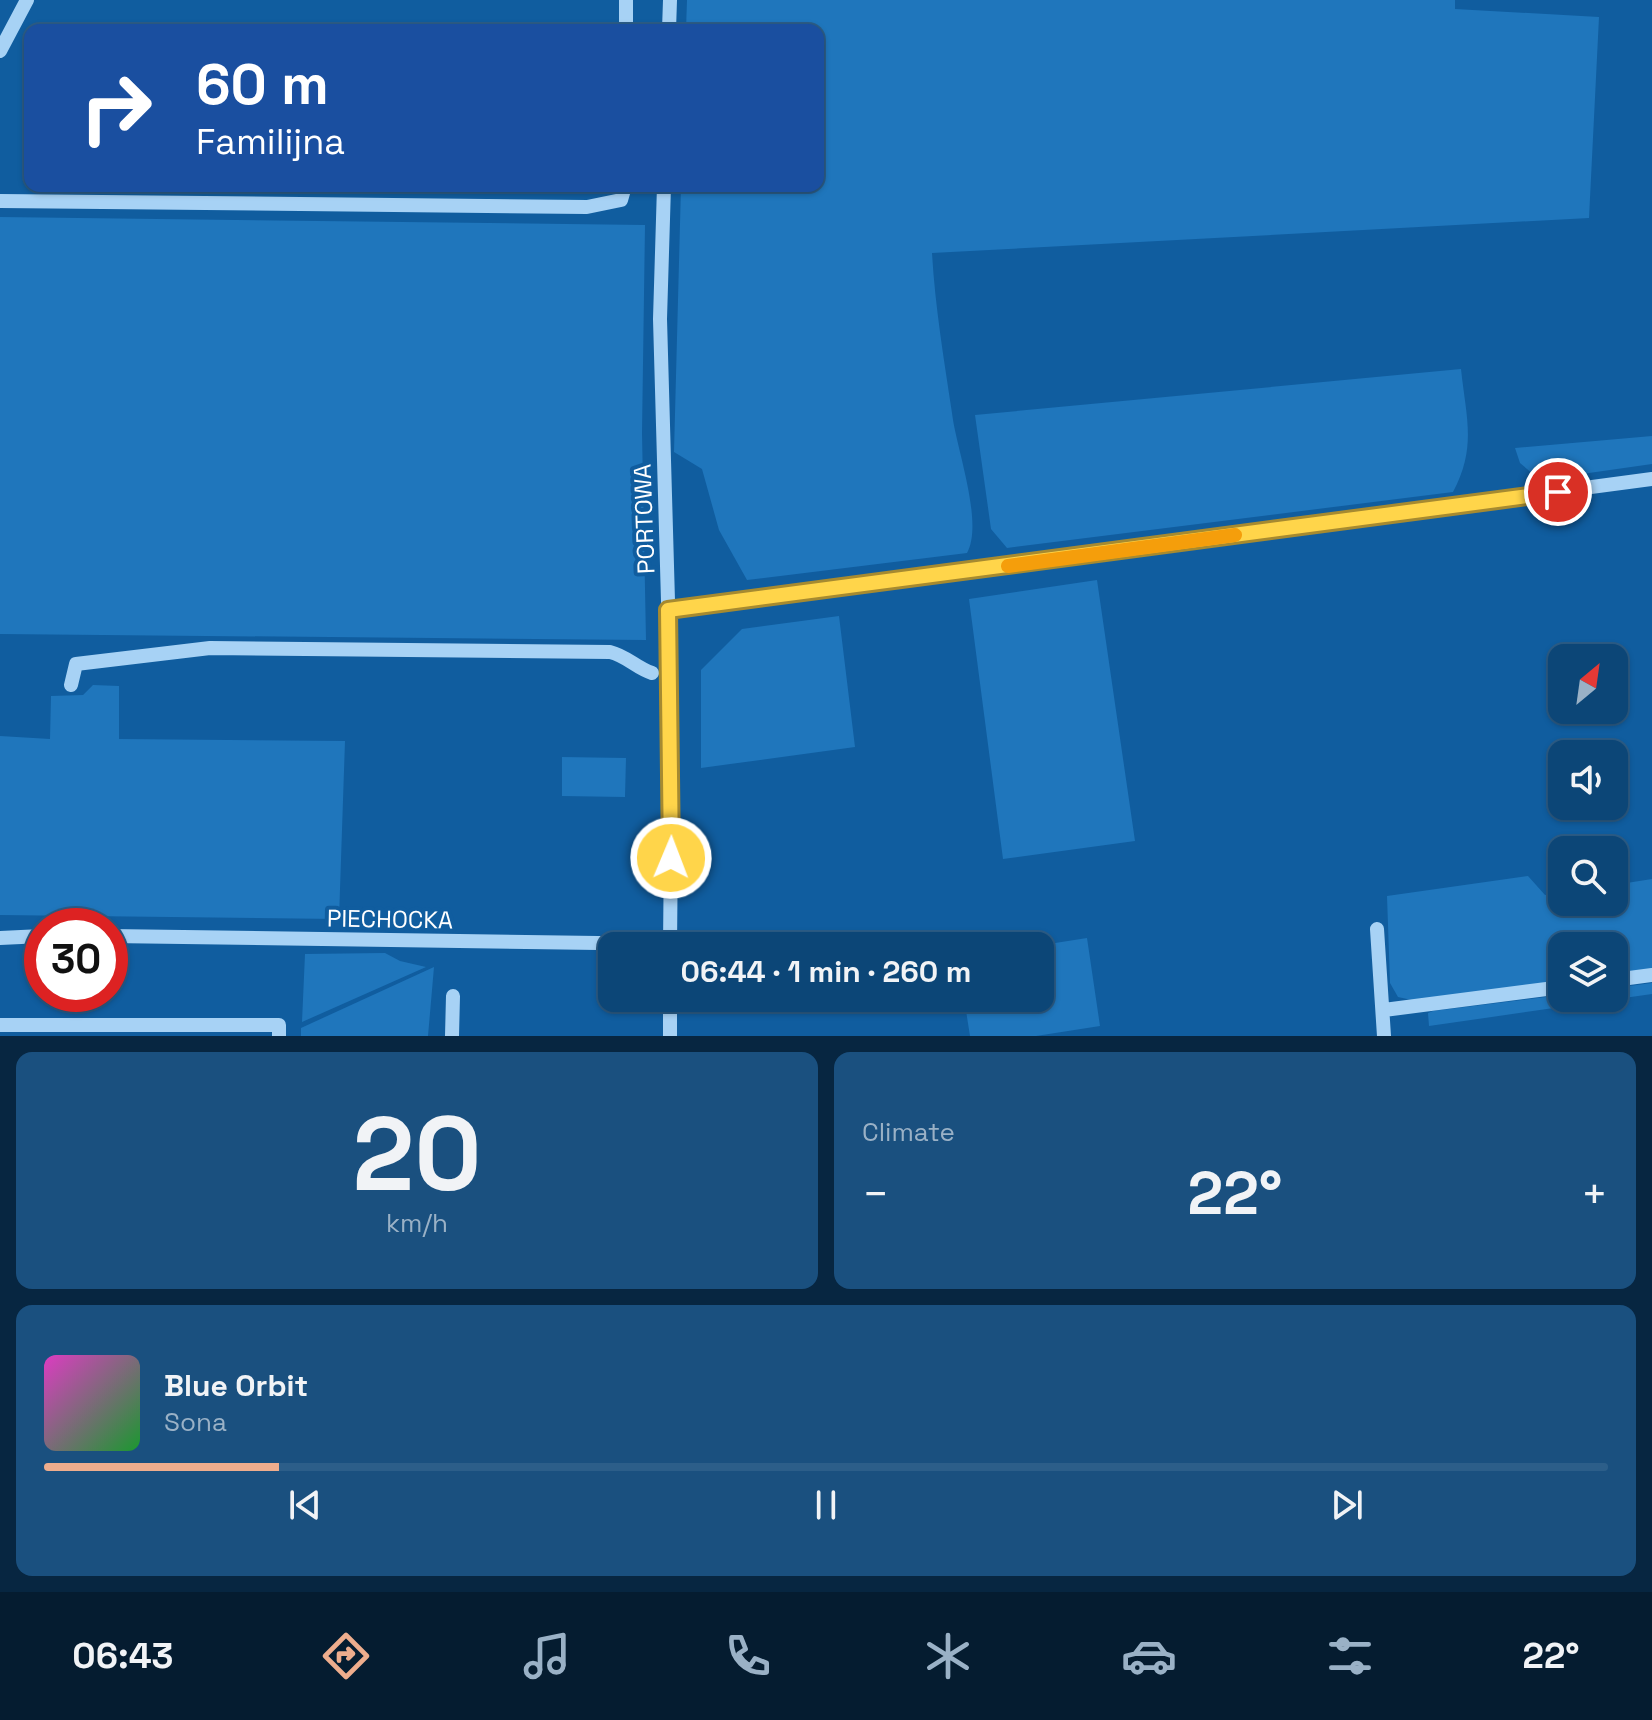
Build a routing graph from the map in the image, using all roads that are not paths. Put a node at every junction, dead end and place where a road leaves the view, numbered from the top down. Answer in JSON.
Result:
{"nodes":[{"id":1,"x":27,"y":0,"type":"edge"},
{"id":2,"x":626,"y":0,"type":"edge"},
{"id":3,"x":670,"y":0,"type":"edge"},
{"id":4,"x":626,"y":24,"type":"edge"},
{"id":5,"x":669,"y":24,"type":"edge"},
{"id":6,"x":0,"y":51,"type":"edge"},
{"id":7,"x":623,"y":192,"type":"edge"},
{"id":8,"x":664,"y":192,"type":"edge"},
{"id":9,"x":0,"y":201,"type":"edge"},
{"id":10,"x":1652,"y":479,"type":"edge"},
{"id":11,"x":668,"y":610,"type":"junction"},
{"id":12,"x":652,"y":673,"type":"dead end"},
{"id":13,"x":71,"y":685,"type":"dead end"},
{"id":14,"x":1377,"y":929,"type":"dead end"},
{"id":15,"x":670,"y":932,"type":"edge"},
{"id":16,"x":128,"y":936,"type":"edge"},
{"id":17,"x":24,"y":937,"type":"edge"},
{"id":18,"x":0,"y":938,"type":"edge"},
{"id":19,"x":598,"y":944,"type":"edge"},
{"id":20,"x":1652,"y":975,"type":"edge"},
{"id":21,"x":1628,"y":978,"type":"edge"},
{"id":22,"x":1548,"y":989,"type":"edge"},
{"id":23,"x":453,"y":996,"type":"dead end"},
{"id":24,"x":1384,"y":1010,"type":"junction"},
{"id":25,"x":670,"y":1012,"type":"edge"},
{"id":26,"x":0,"y":1025,"type":"edge"},
{"id":27,"x":279,"y":1036,"type":"edge"},
{"id":28,"x":452,"y":1036,"type":"edge"},
{"id":29,"x":670,"y":1036,"type":"edge"},
{"id":30,"x":1384,"y":1036,"type":"edge"}],
"edges":[{"from":1,"to":6,"type":"street"},
{"from":2,"to":4,"type":"street"},
{"from":3,"to":5,"type":"street"},
{"from":7,"to":9,"type":"street"},
{"from":8,"to":11,"type":"street","name":"PORTOWA"},
{"from":10,"to":11,"type":"street"},
{"from":11,"to":15,"type":"street","name":"PORTOWA"},
{"from":12,"to":13,"type":"street"},
{"from":14,"to":24,"type":"street"},
{"from":16,"to":19,"type":"street","name":"PIECHOCKA"},
{"from":17,"to":18,"type":"street"},
{"from":20,"to":21,"type":"street"},
{"from":22,"to":24,"type":"street"},
{"from":23,"to":28,"type":"street"},
{"from":24,"to":30,"type":"street"},
{"from":25,"to":29,"type":"street"},
{"from":26,"to":27,"type":"street"}]}
